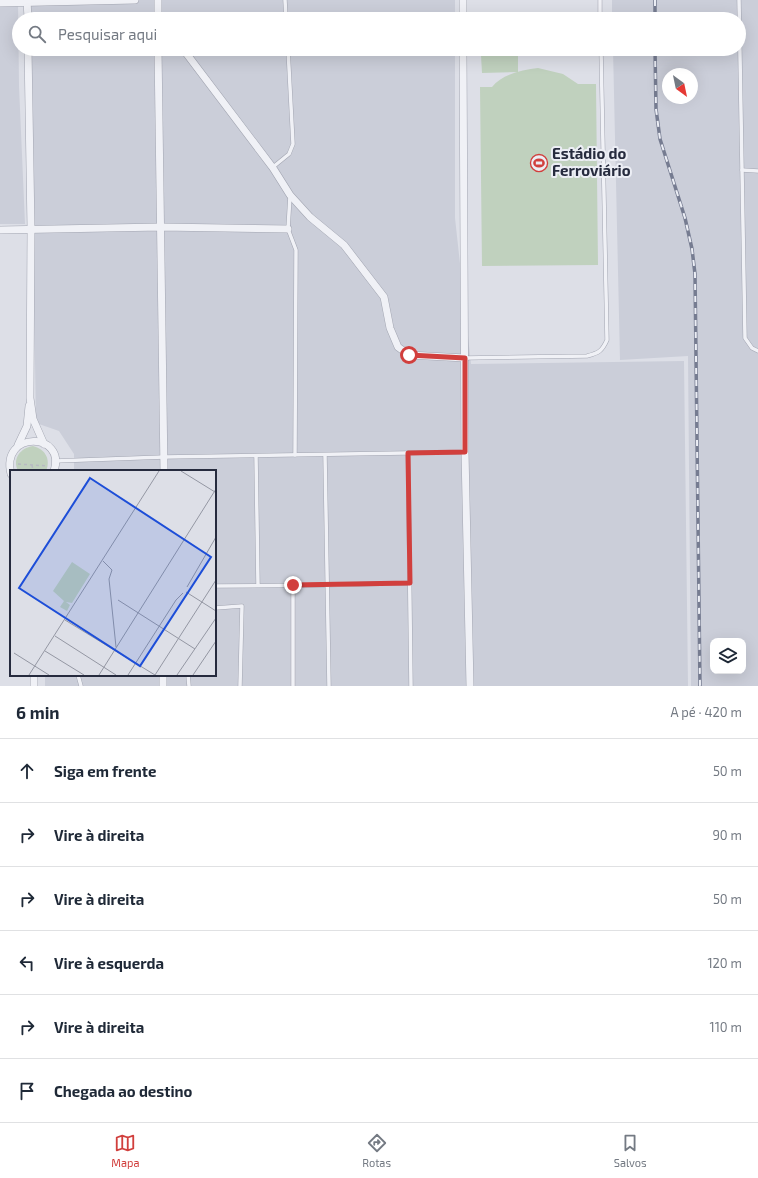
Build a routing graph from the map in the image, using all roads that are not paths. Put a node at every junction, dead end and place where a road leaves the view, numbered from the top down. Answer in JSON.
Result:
{"nodes":[{"id":1,"x":135,"y":0,"type":"edge"},
{"id":2,"x":158,"y":0,"type":"edge"},
{"id":3,"x":285,"y":0,"type":"edge"},
{"id":4,"x":463,"y":0,"type":"edge"},
{"id":5,"x":600,"y":0,"type":"edge"},
{"id":6,"x":739,"y":0,"type":"edge"},
{"id":7,"x":27,"y":1,"type":"edge"},
{"id":8,"x":74,"y":1,"type":"edge"},
{"id":9,"x":0,"y":3,"type":"edge"},
{"id":10,"x":28,"y":12,"type":"edge"},
{"id":11,"x":159,"y":12,"type":"edge"},
{"id":12,"x":286,"y":12,"type":"edge"},
{"id":13,"x":463,"y":12,"type":"edge"},
{"id":14,"x":600,"y":12,"type":"edge"},
{"id":15,"x":739,"y":12,"type":"edge"},
{"id":16,"x":28,"y":56,"type":"edge"},
{"id":17,"x":158,"y":56,"type":"edge"},
{"id":18,"x":189,"y":56,"type":"edge"},
{"id":19,"x":288,"y":56,"type":"edge"},
{"id":20,"x":463,"y":56,"type":"edge"},
{"id":21,"x":601,"y":56,"type":"edge"},
{"id":22,"x":740,"y":56,"type":"edge"},
{"id":23,"x":273,"y":168,"type":"junction"},
{"id":24,"x":742,"y":170,"type":"junction"},
{"id":25,"x":758,"y":171,"type":"edge"},
{"id":26,"x":290,"y":195,"type":"junction"},
{"id":27,"x":161,"y":227,"type":"junction"},
{"id":28,"x":288,"y":229,"type":"junction"},
{"id":29,"x":0,"y":230,"type":"edge"},
{"id":30,"x":31,"y":230,"type":"junction"},
{"id":31,"x":758,"y":351,"type":"edge"},
{"id":32,"x":465,"y":358,"type":"junction"},
{"id":33,"x":30,"y":398,"type":"junction"},
{"id":34,"x":44,"y":444,"type":"junction"},
{"id":35,"x":18,"y":445,"type":"junction"},
{"id":36,"x":465,"y":452,"type":"junction"},
{"id":37,"x":408,"y":453,"type":"junction"},
{"id":38,"x":295,"y":455,"type":"junction"},
{"id":39,"x":325,"y":455,"type":"junction"},
{"id":40,"x":256,"y":456,"type":"junction"},
{"id":41,"x":164,"y":457,"type":"junction"},
{"id":42,"x":55,"y":461,"type":"junction"},
{"id":43,"x":11,"y":470,"type":"edge"},
{"id":44,"x":54,"y":470,"type":"edge"},
{"id":45,"x":164,"y":470,"type":"edge"},
{"id":46,"x":410,"y":583,"type":"junction"},
{"id":47,"x":293,"y":585,"type":"junction"},
{"id":48,"x":328,"y":585,"type":"junction"},
{"id":49,"x":216,"y":586,"type":"edge"},
{"id":50,"x":258,"y":586,"type":"junction"},
{"id":51,"x":216,"y":608,"type":"edge"},
{"id":52,"x":78,"y":676,"type":"edge"},
{"id":53,"x":80,"y":686,"type":"edge"},
{"id":54,"x":240,"y":686,"type":"edge"},
{"id":55,"x":293,"y":686,"type":"edge"},
{"id":56,"x":328,"y":686,"type":"edge"},
{"id":57,"x":411,"y":686,"type":"edge"},
{"id":58,"x":470,"y":686,"type":"edge"}],
"edges":[{"from":1,"to":8,"type":"street"},
{"from":2,"to":11,"type":"street"},
{"from":3,"to":12,"type":"lane"},
{"from":4,"to":13,"type":"street"},
{"from":5,"to":14,"type":"lane"},
{"from":6,"to":15,"type":"lane"},
{"from":7,"to":8,"type":"street"},
{"from":7,"to":9,"type":"street"},
{"from":7,"to":10,"type":"street"},
{"from":16,"to":30,"type":"street"},
{"from":17,"to":27,"type":"street"},
{"from":18,"to":23,"type":"street"},
{"from":19,"to":23,"type":"lane"},
{"from":20,"to":32,"type":"street"},
{"from":21,"to":32,"type":"lane"},
{"from":22,"to":24,"type":"lane"},
{"from":23,"to":26,"type":"street"},
{"from":24,"to":25,"type":"lane"},
{"from":24,"to":31,"type":"lane"},
{"from":26,"to":28,"type":"lane"},
{"from":26,"to":32,"type":"street"},
{"from":27,"to":28,"type":"street"},
{"from":27,"to":30,"type":"street"},
{"from":27,"to":41,"type":"street"},
{"from":28,"to":38,"type":"lane"},
{"from":29,"to":30,"type":"street"},
{"from":30,"to":33,"type":"street"},
{"from":32,"to":36,"type":"street"},
{"from":33,"to":34,"type":"street"},
{"from":33,"to":35,"type":"street"},
{"from":34,"to":35,"type":"street"},
{"from":34,"to":42,"type":"street"},
{"from":35,"to":43,"type":"street"},
{"from":36,"to":37,"type":"lane"},
{"from":36,"to":58,"type":"street"},
{"from":37,"to":39,"type":"lane"},
{"from":37,"to":46,"type":"lane"},
{"from":38,"to":39,"type":"lane"},
{"from":38,"to":40,"type":"lane"},
{"from":39,"to":48,"type":"lane"},
{"from":40,"to":41,"type":"lane"},
{"from":40,"to":50,"type":"lane"},
{"from":41,"to":42,"type":"lane"},
{"from":41,"to":45,"type":"street"},
{"from":42,"to":44,"type":"street"},
{"from":46,"to":48,"type":"lane"},
{"from":46,"to":57,"type":"lane"},
{"from":47,"to":48,"type":"lane"},
{"from":47,"to":50,"type":"lane"},
{"from":47,"to":55,"type":"lane"},
{"from":48,"to":56,"type":"lane"},
{"from":49,"to":50,"type":"lane"},
{"from":51,"to":54,"type":"lane"},
{"from":52,"to":53,"type":"lane"}]}
